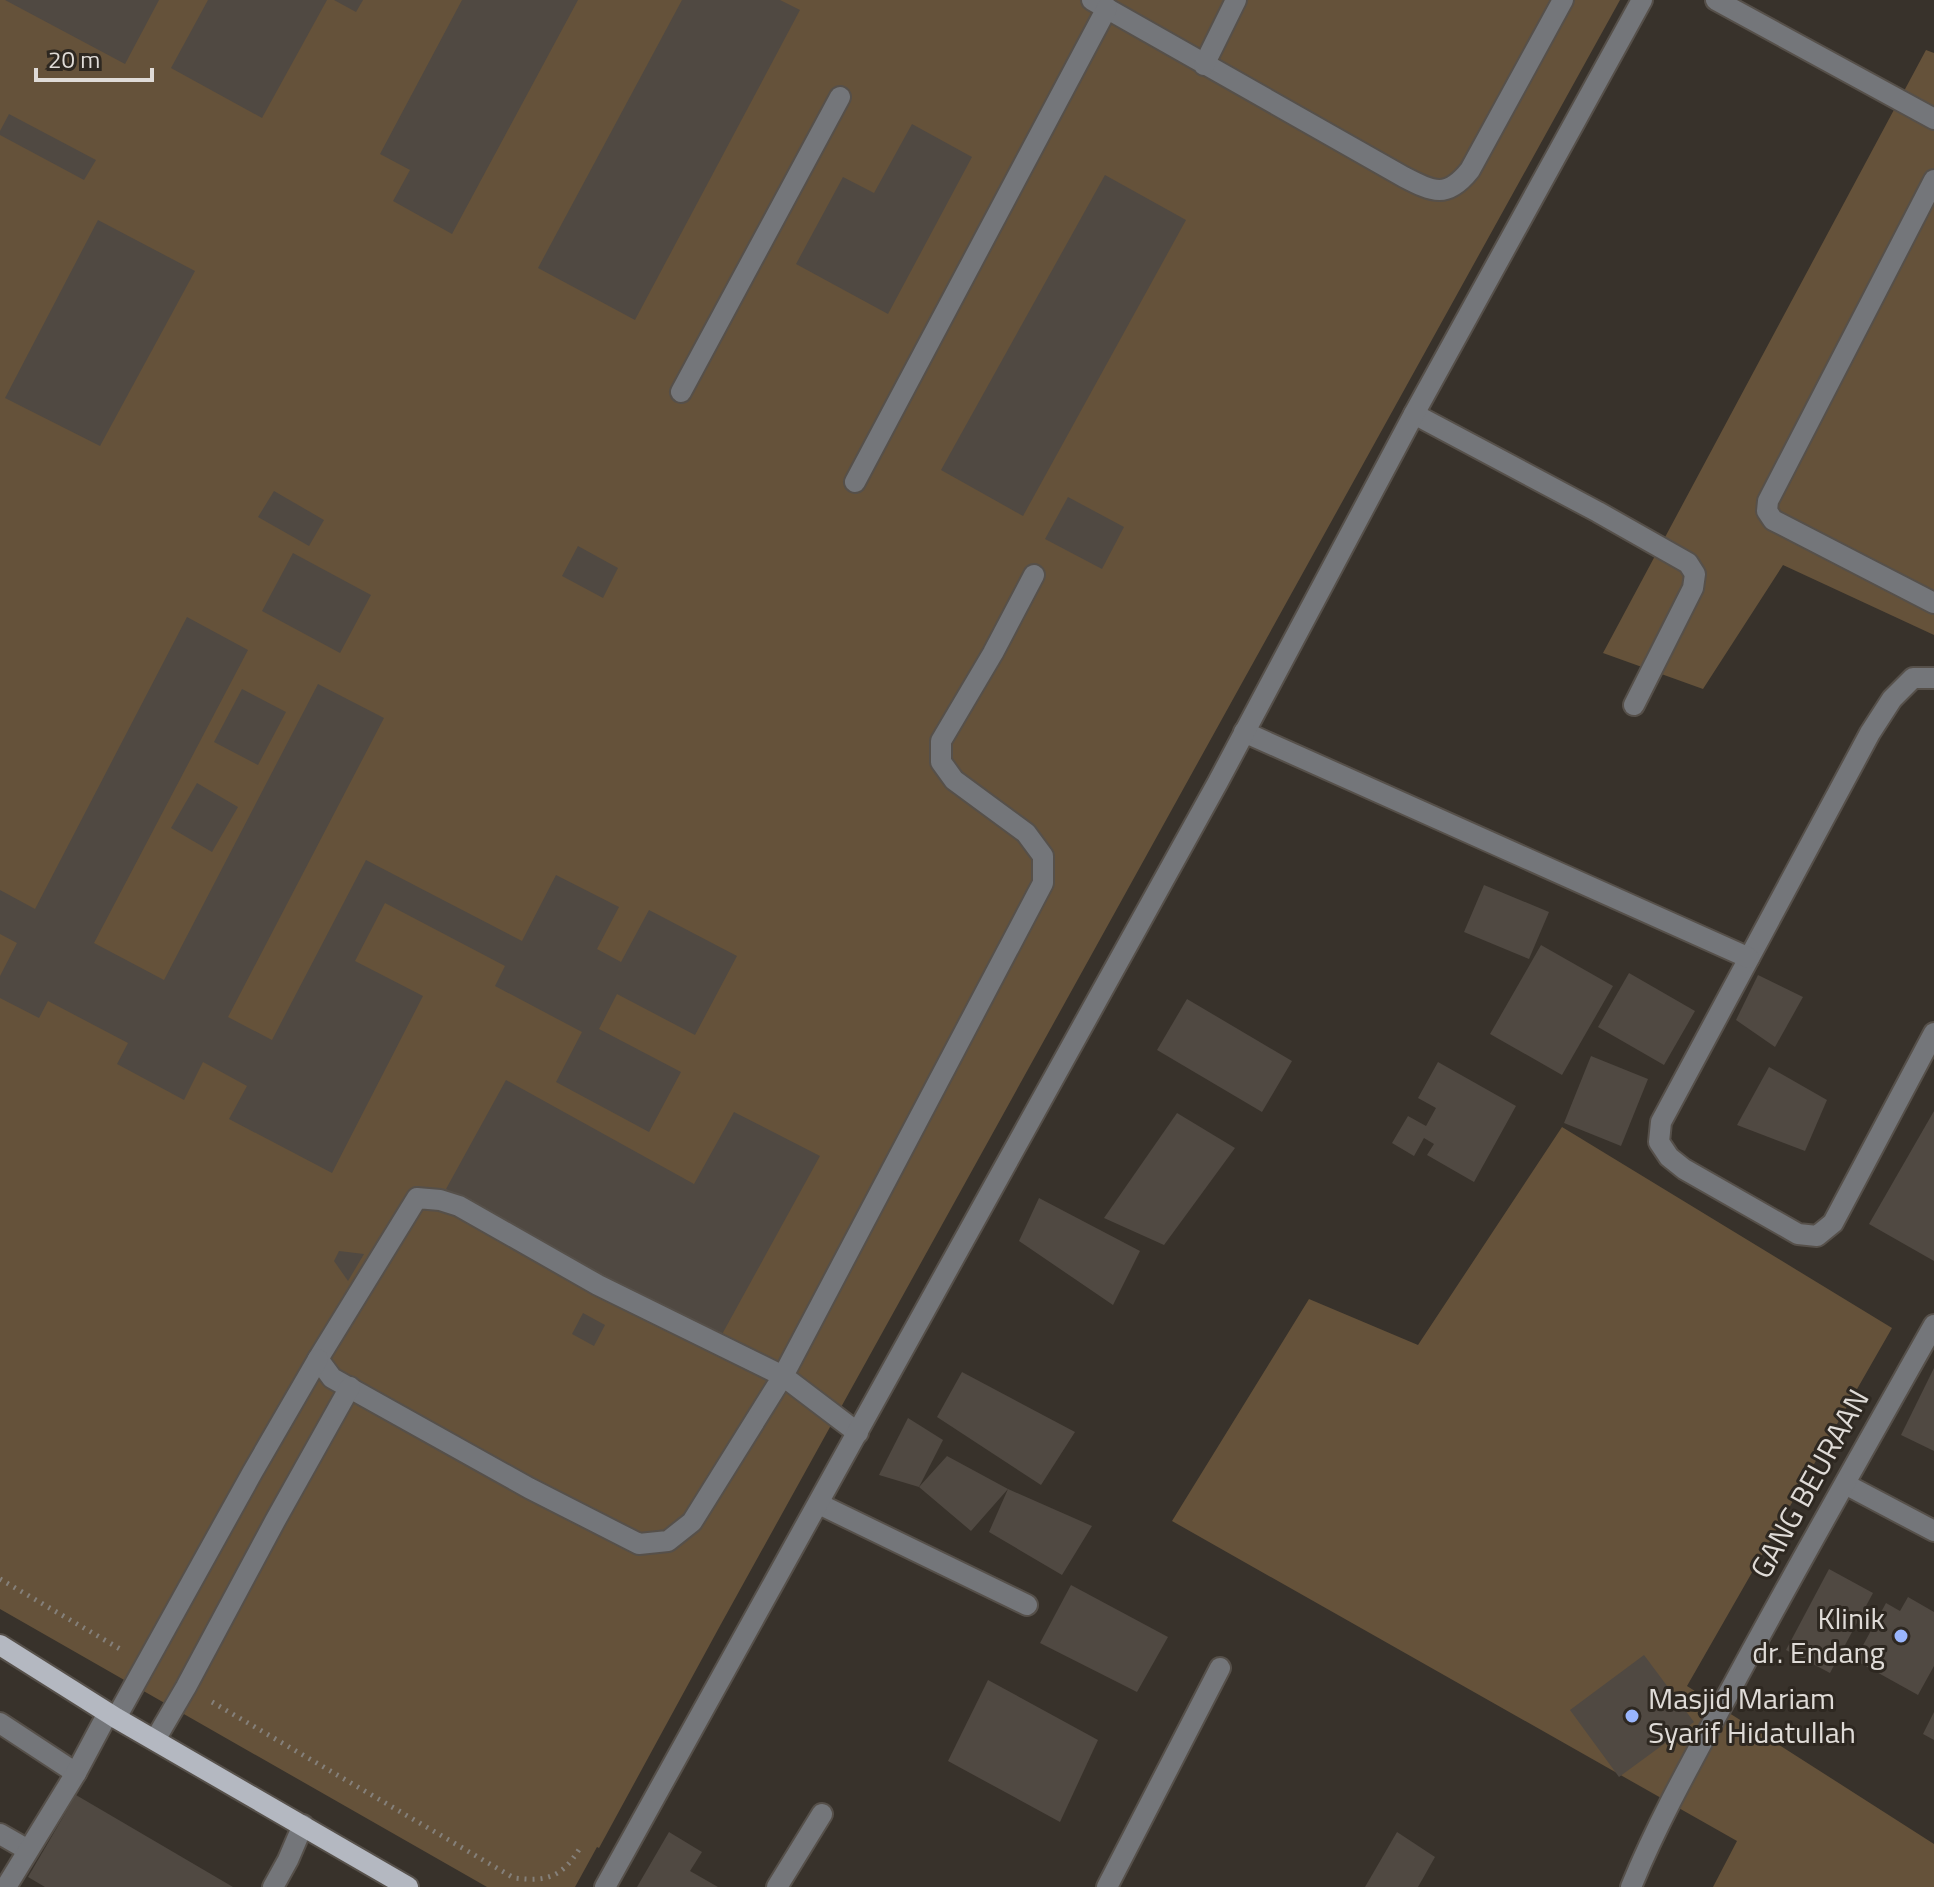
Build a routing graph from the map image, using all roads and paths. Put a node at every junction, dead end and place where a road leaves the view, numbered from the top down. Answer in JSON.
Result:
{"nodes":[{"id":1,"x":1236,"y":0,"type":"edge"},
{"id":2,"x":1563,"y":0,"type":"edge"},
{"id":3,"x":1642,"y":0,"type":"edge"},
{"id":4,"x":1716,"y":0,"type":"edge"},
{"id":5,"x":1099,"y":4,"type":"edge"},
{"id":6,"x":1204,"y":65,"type":"junction"},
{"id":7,"x":840,"y":97,"type":"dead end"},
{"id":8,"x":1934,"y":119,"type":"edge"},
{"id":9,"x":1934,"y":180,"type":"edge"},
{"id":10,"x":681,"y":392,"type":"dead end"},
{"id":11,"x":1414,"y":414,"type":"junction"},
{"id":12,"x":855,"y":482,"type":"dead end"},
{"id":13,"x":1034,"y":575,"type":"dead end"},
{"id":14,"x":1934,"y":603,"type":"edge"},
{"id":15,"x":1934,"y":678,"type":"edge"},
{"id":16,"x":1634,"y":705,"type":"dead end"},
{"id":17,"x":1244,"y":732,"type":"junction"},
{"id":18,"x":1749,"y":958,"type":"junction"},
{"id":19,"x":1934,"y":1033,"type":"edge"},
{"id":20,"x":1934,"y":1325,"type":"edge"},
{"id":21,"x":318,"y":1359,"type":"junction"},
{"id":22,"x":783,"y":1376,"type":"junction"},
{"id":23,"x":350,"y":1387,"type":"junction"},
{"id":24,"x":858,"y":1433,"type":"junction"},
{"id":25,"x":1845,"y":1484,"type":"junction"},
{"id":26,"x":819,"y":1504,"type":"junction"},
{"id":27,"x":1934,"y":1531,"type":"edge"},
{"id":28,"x":0,"y":1579,"type":"edge"},
{"id":29,"x":1027,"y":1605,"type":"dead end"},
{"id":30,"x":0,"y":1645,"type":"edge"},
{"id":31,"x":145,"y":1663,"type":"junction"},
{"id":32,"x":1220,"y":1668,"type":"dead end"},
{"id":33,"x":186,"y":1687,"type":"junction"},
{"id":34,"x":112,"y":1715,"type":"junction"},
{"id":35,"x":0,"y":1723,"type":"edge"},
{"id":36,"x":155,"y":1740,"type":"junction"},
{"id":37,"x":76,"y":1773,"type":"junction"},
{"id":38,"x":822,"y":1814,"type":"dead end"},
{"id":39,"x":303,"y":1825,"type":"junction"},
{"id":40,"x":0,"y":1834,"type":"edge"},
{"id":41,"x":580,"y":1848,"type":"dead end"},
{"id":42,"x":28,"y":1850,"type":"junction"},
{"id":43,"x":6,"y":1887,"type":"edge"},
{"id":44,"x":273,"y":1887,"type":"edge"},
{"id":45,"x":408,"y":1887,"type":"edge"},
{"id":46,"x":605,"y":1887,"type":"edge"},
{"id":47,"x":777,"y":1887,"type":"edge"},
{"id":48,"x":1107,"y":1887,"type":"edge"},
{"id":49,"x":1631,"y":1887,"type":"edge"}],
"edges":[{"from":1,"to":6,"type":"street"},
{"from":2,"to":6,"type":"street"},
{"from":3,"to":11,"type":"street"},
{"from":4,"to":8,"type":"street"},
{"from":5,"to":6,"type":"street"},
{"from":5,"to":12,"type":"street"},
{"from":7,"to":10,"type":"street"},
{"from":9,"to":14,"type":"street"},
{"from":11,"to":16,"type":"street"},
{"from":11,"to":17,"type":"street"},
{"from":13,"to":22,"type":"street"},
{"from":15,"to":18,"type":"street"},
{"from":17,"to":18,"type":"street"},
{"from":17,"to":24,"type":"street"},
{"from":18,"to":19,"type":"street"},
{"from":20,"to":25,"type":"street","name":"GANG BEURAAN"},
{"from":21,"to":22,"type":"street"},
{"from":21,"to":23,"type":"street"},
{"from":21,"to":31,"type":"street"},
{"from":22,"to":23,"type":"street"},
{"from":22,"to":24,"type":"street"},
{"from":23,"to":33,"type":"street"},
{"from":24,"to":26,"type":"street"},
{"from":25,"to":27,"type":"street"},
{"from":25,"to":49,"type":"street","name":"GANG BEURAAN"},
{"from":26,"to":29,"type":"street"},
{"from":26,"to":46,"type":"street"},
{"from":28,"to":31,"type":"path"},
{"from":30,"to":34,"type":"main road"},
{"from":31,"to":34,"type":"street"},
{"from":32,"to":48,"type":"street"},
{"from":33,"to":36,"type":"street"},
{"from":33,"to":41,"type":"path"},
{"from":34,"to":36,"type":"main road"},
{"from":34,"to":37,"type":"street"},
{"from":35,"to":37,"type":"street"},
{"from":36,"to":39,"type":"main road"},
{"from":37,"to":42,"type":"street"},
{"from":38,"to":47,"type":"street"},
{"from":39,"to":44,"type":"street"},
{"from":39,"to":45,"type":"main road"},
{"from":40,"to":42,"type":"street"},
{"from":42,"to":43,"type":"street"}]}
